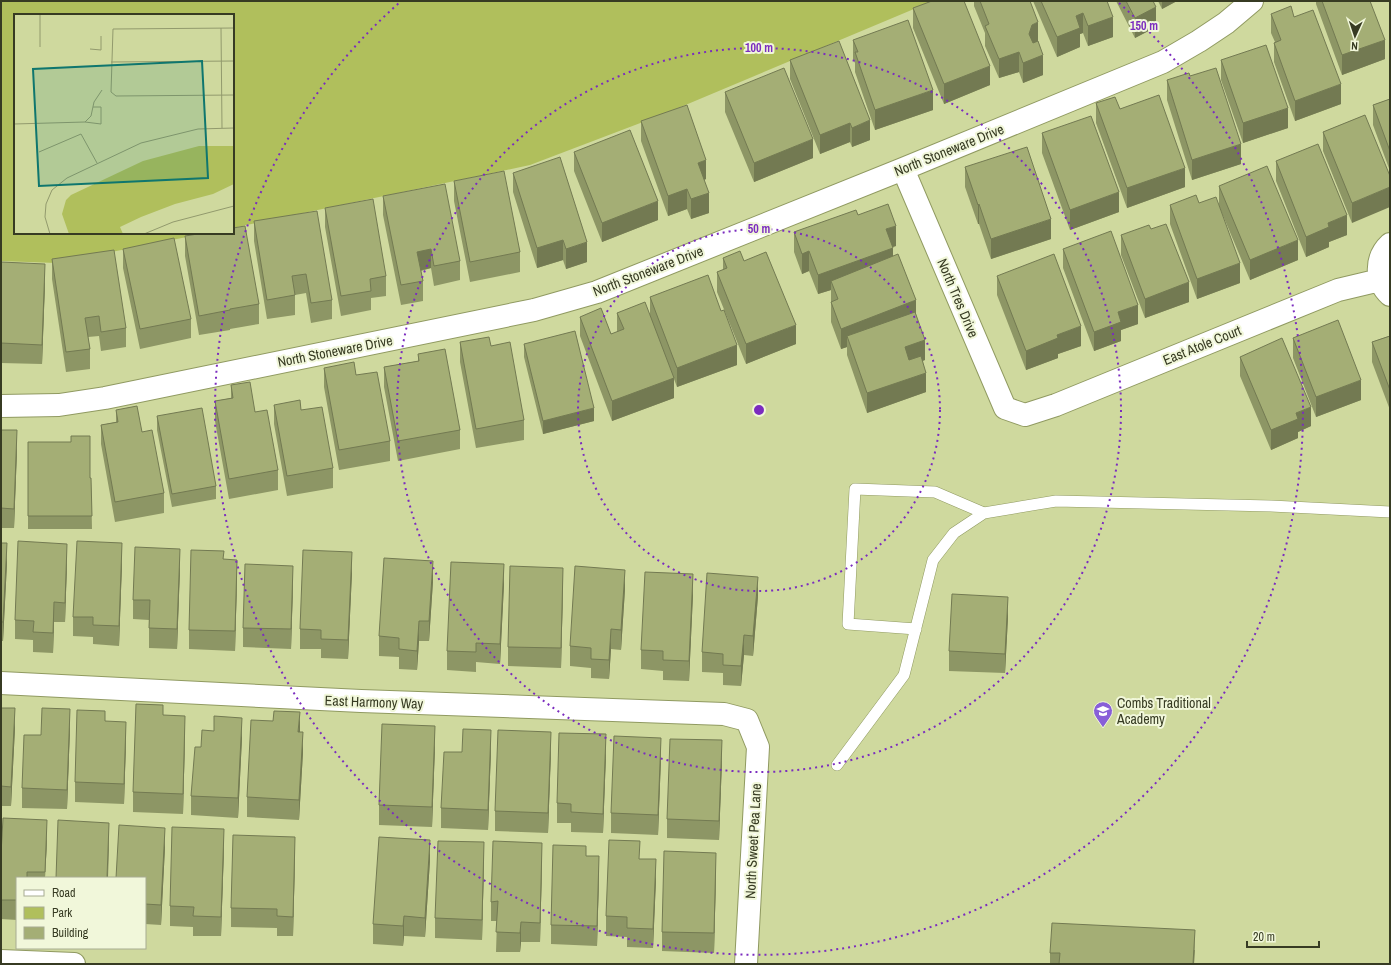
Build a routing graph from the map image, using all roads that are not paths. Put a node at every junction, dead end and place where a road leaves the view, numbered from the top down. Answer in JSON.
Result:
{"nodes":[{"id":1,"x":1252,"y":1,"type":"edge"},
{"id":2,"x":903,"y":169,"type":"junction"},
{"id":3,"x":1390,"y":244,"type":"edge"},
{"id":4,"x":1385,"y":288,"type":"edge"},
{"id":5,"x":1,"y":406,"type":"edge"},
{"id":6,"x":1025,"y":415,"type":"joint"},
{"id":7,"x":1390,"y":512,"type":"edge"},
{"id":8,"x":984,"y":513,"type":"junction"},
{"id":9,"x":916,"y":629,"type":"junction"},
{"id":10,"x":1,"y":683,"type":"edge"},
{"id":11,"x":747,"y":720,"type":"joint"},
{"id":12,"x":837,"y":765,"type":"dead end"},
{"id":13,"x":1,"y":961,"type":"edge"},
{"id":14,"x":74,"y":964,"type":"edge"},
{"id":15,"x":746,"y":964,"type":"edge"}],
"edges":[{"from":1,"to":2,"type":"street","name":"North Stoneware Drive"},
{"from":2,"to":5,"type":"street","name":"North Stoneware Drive"},
{"from":2,"to":6,"type":"street","name":"North Tres Drive"},
{"from":3,"to":4,"type":"street","name":"East Atole Court"},
{"from":4,"to":6,"type":"street","name":"East Atole Court"},
{"from":7,"to":8,"type":"lane"},
{"from":8,"to":9,"type":"lane"},
{"from":8,"to":9,"type":"lane"},
{"from":9,"to":12,"type":"lane"},
{"from":10,"to":11,"type":"street","name":"East Harmony Way"},
{"from":11,"to":15,"type":"street","name":"North Sweet Pea Lane"},
{"from":13,"to":14,"type":"street"}]}
